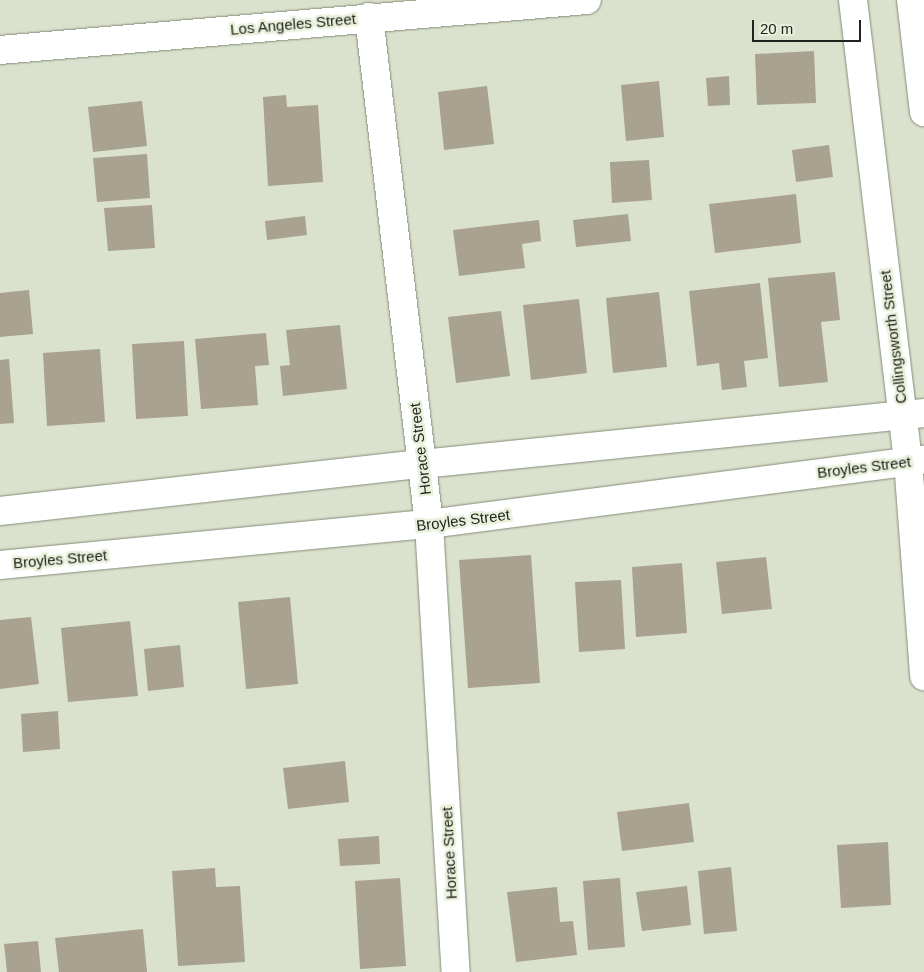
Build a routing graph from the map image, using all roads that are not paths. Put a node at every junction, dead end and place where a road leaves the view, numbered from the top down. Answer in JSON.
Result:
{"nodes":[{"id":1,"x":587,"y":0,"type":"edge"},
{"id":2,"x":853,"y":0,"type":"edge"},
{"id":3,"x":911,"y":0,"type":"edge"},
{"id":4,"x":369,"y":17,"type":"junction"},
{"id":5,"x":0,"y":50,"type":"edge"},
{"id":6,"x":924,"y":112,"type":"edge"},
{"id":7,"x":913,"y":414,"type":"edge"},
{"id":8,"x":916,"y":461,"type":"edge"},
{"id":9,"x":422,"y":464,"type":"junction"},
{"id":10,"x":0,"y":511,"type":"edge"},
{"id":11,"x":429,"y":524,"type":"junction"},
{"id":12,"x":0,"y":565,"type":"edge"},
{"id":13,"x":924,"y":676,"type":"edge"},
{"id":14,"x":456,"y":972,"type":"edge"}],
"edges":[{"from":1,"to":4,"type":"main road","name":"Los Angeles Street"},
{"from":2,"to":7,"type":"main road","name":"Collingsworth Street"},
{"from":3,"to":6,"type":"main road"},
{"from":4,"to":5,"type":"main road","name":"Los Angeles Street"},
{"from":4,"to":9,"type":"main road","name":"Horace Street"},
{"from":7,"to":8,"type":"main road","name":"Collingsworth Street"},
{"from":7,"to":9,"type":"main road"},
{"from":8,"to":11,"type":"main road","name":"Broyles Street"},
{"from":8,"to":13,"type":"main road","name":"Collingsworth Street"},
{"from":9,"to":10,"type":"main road"},
{"from":9,"to":11,"type":"main road","name":"Horace Street"},
{"from":11,"to":12,"type":"main road","name":"Broyles Street"},
{"from":11,"to":14,"type":"main road","name":"Horace Street"}]}
